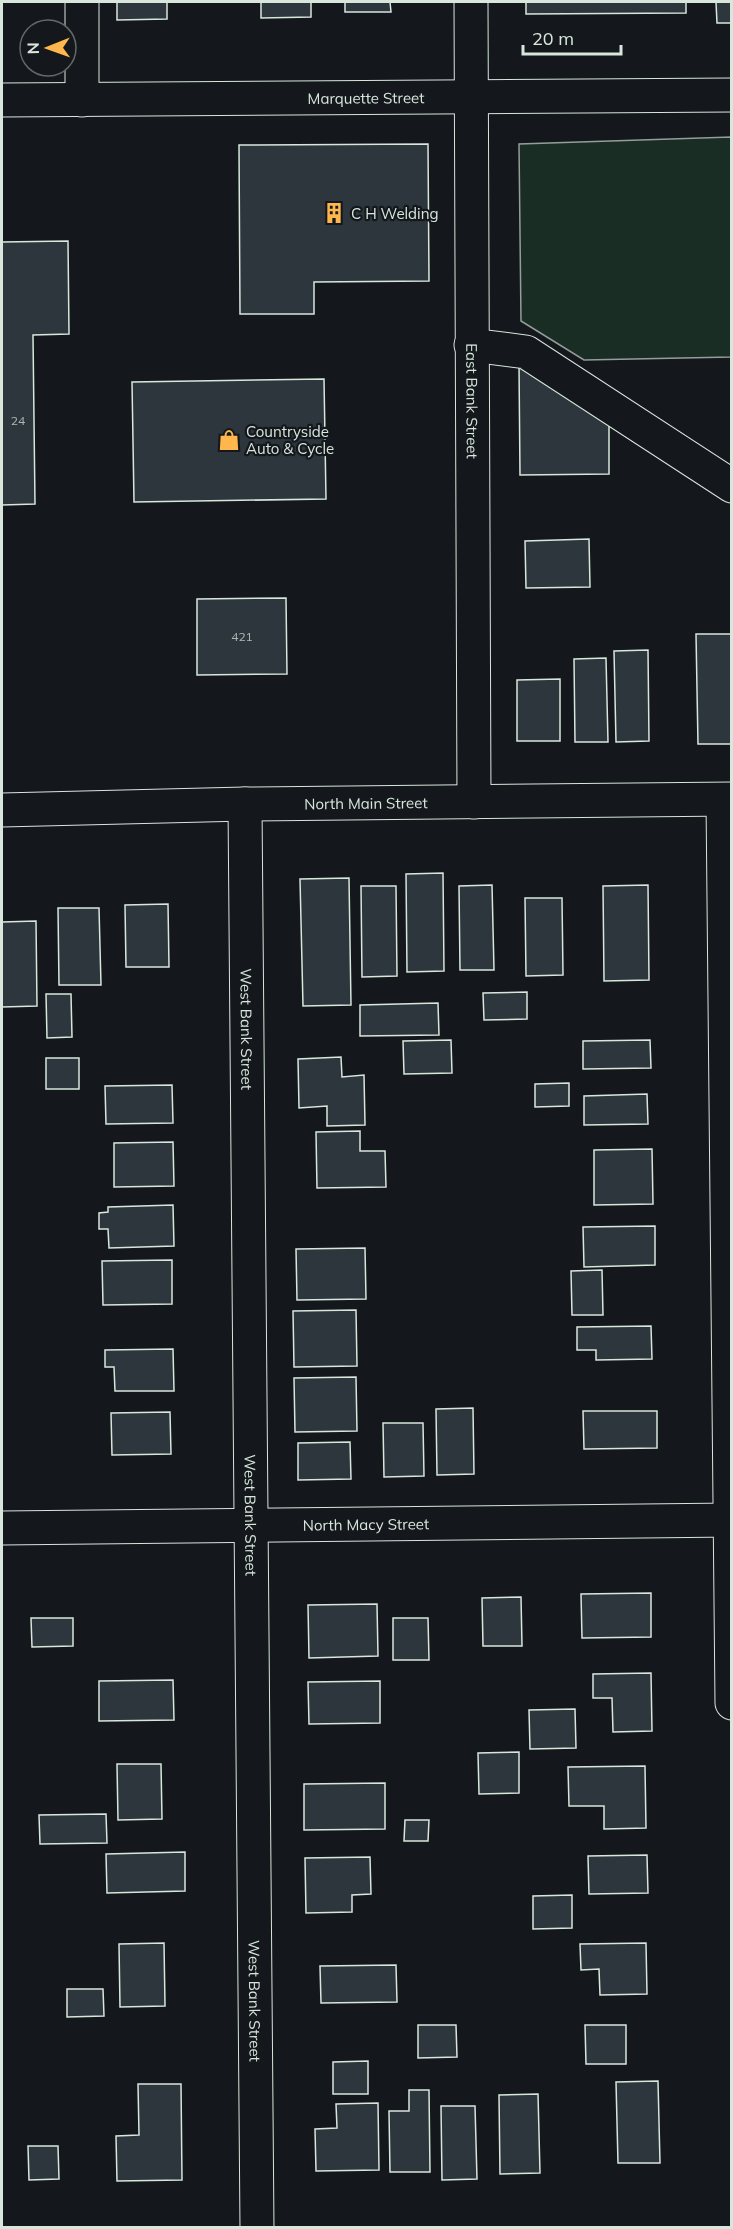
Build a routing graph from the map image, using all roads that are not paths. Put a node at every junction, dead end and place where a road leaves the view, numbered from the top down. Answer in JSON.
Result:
{"nodes":[{"id":1,"x":82,"y":2,"type":"edge"},
{"id":2,"x":471,"y":2,"type":"edge"},
{"id":3,"x":732,"y":95,"type":"edge"},
{"id":4,"x":471,"y":96,"type":"junction"},
{"id":5,"x":2,"y":100,"type":"edge"},
{"id":6,"x":82,"y":100,"type":"junction"},
{"id":7,"x":471,"y":345,"type":"junction"},
{"id":8,"x":732,"y":486,"type":"edge"},
{"id":9,"x":727,"y":800,"type":"edge"},
{"id":10,"x":474,"y":801,"type":"junction"},
{"id":11,"x":245,"y":804,"type":"junction"},
{"id":12,"x":2,"y":810,"type":"edge"},
{"id":13,"x":731,"y":1520,"type":"edge"},
{"id":14,"x":250,"y":1526,"type":"junction"},
{"id":15,"x":2,"y":1528,"type":"edge"},
{"id":16,"x":732,"y":1703,"type":"edge"},
{"id":17,"x":257,"y":2228,"type":"edge"}],
"edges":[{"from":1,"to":6,"type":"street"},
{"from":2,"to":4,"type":"street","name":"East Bank Street"},
{"from":3,"to":4,"type":"street","name":"Marquette Street"},
{"from":4,"to":6,"type":"street","name":"Marquette Street"},
{"from":4,"to":7,"type":"street","name":"East Bank Street"},
{"from":5,"to":6,"type":"street","name":"Marquette Street"},
{"from":7,"to":8,"type":"street"},
{"from":7,"to":10,"type":"street","name":"East Bank Street"},
{"from":9,"to":10,"type":"street","name":"North Main Street"},
{"from":9,"to":13,"type":"street"},
{"from":10,"to":11,"type":"street","name":"North Main Street"},
{"from":11,"to":12,"type":"street","name":"North Main Street"},
{"from":11,"to":14,"type":"street","name":"West Bank Street"},
{"from":13,"to":14,"type":"street","name":"North Macy Street"},
{"from":13,"to":16,"type":"street"},
{"from":14,"to":15,"type":"street","name":"North Macy Street"},
{"from":14,"to":17,"type":"street","name":"West Bank Street"}]}
